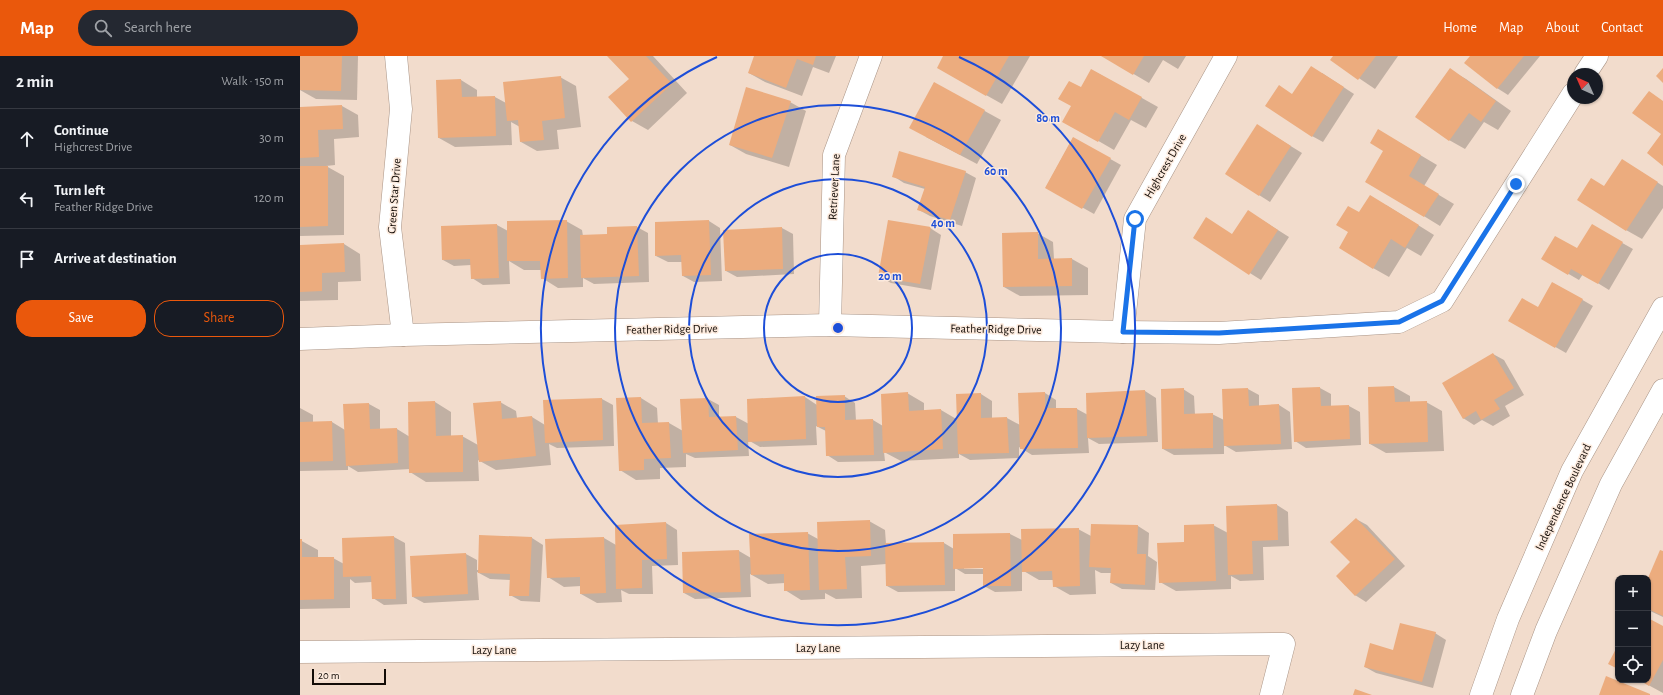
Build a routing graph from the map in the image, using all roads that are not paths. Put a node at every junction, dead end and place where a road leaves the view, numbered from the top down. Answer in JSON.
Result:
{"nodes":[{"id":1,"x":396,"y":56,"type":"edge"},
{"id":2,"x":872,"y":56,"type":"edge"},
{"id":3,"x":1226,"y":56,"type":"edge"},
{"id":4,"x":1597,"y":56,"type":"edge"},
{"id":5,"x":1589,"y":68,"type":"edge"},
{"id":6,"x":1567,"y":103,"type":"edge"},
{"id":7,"x":1660,"y":319,"type":"edge"},
{"id":8,"x":830,"y":325,"type":"junction"},
{"id":9,"x":1123,"y":332,"type":"junction"},
{"id":10,"x":403,"y":335,"type":"junction"},
{"id":11,"x":300,"y":339,"type":"edge"},
{"id":12,"x":1663,"y":390,"type":"edge"},
{"id":13,"x":300,"y":652,"type":"edge"},
{"id":14,"x":1271,"y":695,"type":"edge"},
{"id":15,"x":1480,"y":695,"type":"edge"},
{"id":16,"x":1522,"y":695,"type":"edge"}],
"edges":[{"from":1,"to":10,"type":"street","name":"Green Star Drive"},
{"from":2,"to":8,"type":"street","name":"Retriever Lane"},
{"from":3,"to":9,"type":"street","name":"Highcrest Drive"},
{"from":4,"to":5,"type":"street"},
{"from":6,"to":9,"type":"street","name":"Feather Ridge Drive"},
{"from":7,"to":15,"type":"street","name":"Independence Boulevard"},
{"from":8,"to":9,"type":"street","name":"Feather Ridge Drive"},
{"from":8,"to":10,"type":"street","name":"Feather Ridge Drive"},
{"from":10,"to":11,"type":"street","name":"Feather Ridge Drive"},
{"from":12,"to":16,"type":"street"},
{"from":13,"to":14,"type":"street","name":"Lazy Lane"}]}
